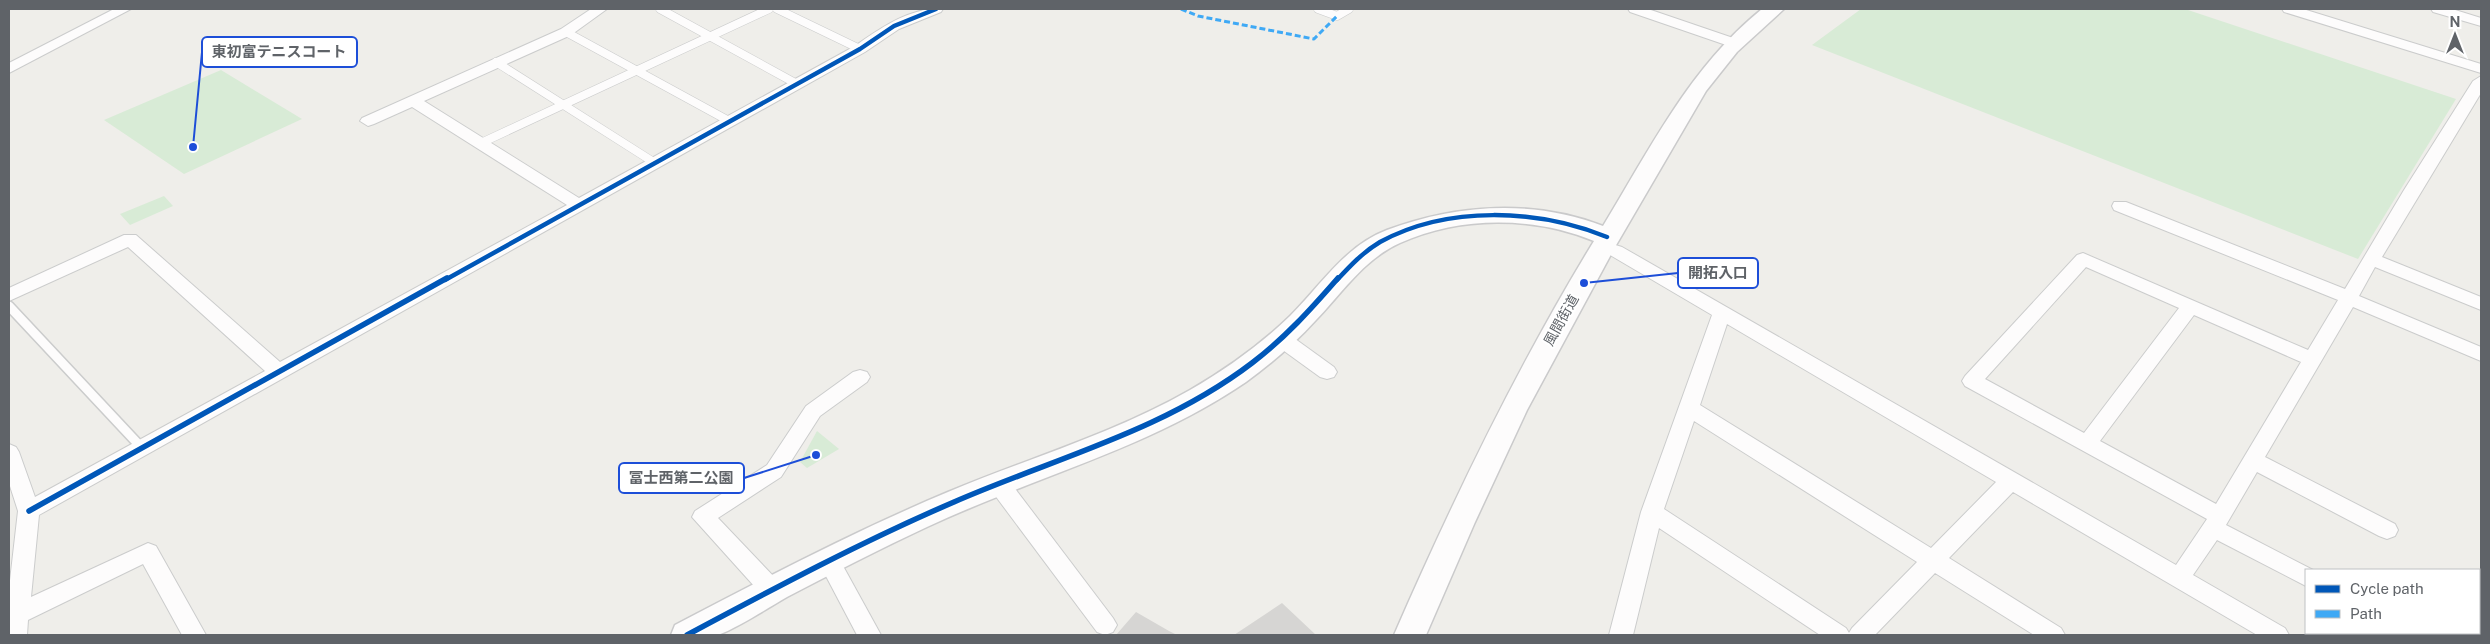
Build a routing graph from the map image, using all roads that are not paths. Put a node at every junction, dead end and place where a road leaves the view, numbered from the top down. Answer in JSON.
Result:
{"nodes":[{"id":1,"x":124,"y":9,"type":"edge"},
{"id":2,"x":600,"y":9,"type":"edge"},
{"id":3,"x":660,"y":9,"type":"edge"},
{"id":4,"x":769,"y":9,"type":"edge"},
{"id":5,"x":777,"y":9,"type":"edge"},
{"id":6,"x":936,"y":9,"type":"edge"},
{"id":7,"x":1318,"y":9,"type":"edge"},
{"id":8,"x":1349,"y":9,"type":"edge"},
{"id":9,"x":1635,"y":9,"type":"edge"},
{"id":10,"x":1774,"y":9,"type":"edge"},
{"id":11,"x":2288,"y":9,"type":"edge"},
{"id":12,"x":2438,"y":9,"type":"edge"},
{"id":13,"x":2481,"y":22,"type":"edge"},
{"id":14,"x":566,"y":32,"type":"junction"},
{"id":15,"x":710,"y":36,"type":"junction"},
{"id":16,"x":1734,"y":43,"type":"junction"},
{"id":17,"x":860,"y":49,"type":"junction"},
{"id":18,"x":496,"y":62,"type":"junction"},
{"id":19,"x":9,"y":69,"type":"edge"},
{"id":20,"x":2481,"y":69,"type":"edge"},
{"id":21,"x":636,"y":70,"type":"junction"},
{"id":22,"x":2481,"y":82,"type":"edge"},
{"id":23,"x":797,"y":84,"type":"junction"},
{"id":24,"x":411,"y":100,"type":"junction"},
{"id":25,"x":564,"y":104,"type":"junction"},
{"id":26,"x":368,"y":121,"type":"dead end"},
{"id":27,"x":729,"y":121,"type":"junction"},
{"id":28,"x":481,"y":143,"type":"junction"},
{"id":29,"x":655,"y":163,"type":"junction"},
{"id":30,"x":579,"y":204,"type":"junction"},
{"id":31,"x":2120,"y":206,"type":"dead end"},
{"id":32,"x":1604,"y":242,"type":"junction"},
{"id":33,"x":2371,"y":259,"type":"junction"},
{"id":34,"x":9,"y":295,"type":"edge"},
{"id":35,"x":2348,"y":297,"type":"junction"},
{"id":36,"x":2481,"y":304,"type":"edge"},
{"id":37,"x":9,"y":306,"type":"edge"},
{"id":38,"x":2191,"y":306,"type":"junction"},
{"id":39,"x":1722,"y":313,"type":"junction"},
{"id":40,"x":1280,"y":338,"type":"junction"},
{"id":41,"x":2481,"y":354,"type":"edge"},
{"id":42,"x":2312,"y":359,"type":"junction"},
{"id":43,"x":278,"y":371,"type":"junction"},
{"id":44,"x":1327,"y":372,"type":"dead end"},
{"id":45,"x":860,"y":378,"type":"dead end"},
{"id":46,"x":1688,"y":407,"type":"junction"},
{"id":47,"x":2088,"y":444,"type":"junction"},
{"id":48,"x":141,"y":447,"type":"junction"},
{"id":49,"x":9,"y":452,"type":"edge"},
{"id":50,"x":2253,"y":460,"type":"junction"},
{"id":51,"x":2011,"y":480,"type":"junction"},
{"id":52,"x":999,"y":484,"type":"junction"},
{"id":53,"x":29,"y":511,"type":"junction"},
{"id":54,"x":1652,"y":512,"type":"junction"},
{"id":55,"x":2216,"y":522,"type":"junction"},
{"id":56,"x":2387,"y":530,"type":"dead end"},
{"id":57,"x":829,"y":561,"type":"junction"},
{"id":58,"x":1934,"y":562,"type":"junction"},
{"id":59,"x":2305,"y":576,"type":"edge"},
{"id":60,"x":2180,"y":577,"type":"junction"},
{"id":61,"x":772,"y":590,"type":"junction"},
{"id":62,"x":16,"y":625,"type":"edge"},
{"id":63,"x":1105,"y":625,"type":"dead end"},
{"id":64,"x":720,"y":627,"type":"edge"},
{"id":65,"x":194,"y":635,"type":"edge"},
{"id":66,"x":686,"y":635,"type":"edge"},
{"id":67,"x":869,"y":635,"type":"edge"},
{"id":68,"x":1410,"y":635,"type":"edge"},
{"id":69,"x":1621,"y":635,"type":"edge"},
{"id":70,"x":1838,"y":635,"type":"edge"},
{"id":71,"x":1860,"y":635,"type":"edge"},
{"id":72,"x":2053,"y":635,"type":"edge"},
{"id":73,"x":2277,"y":635,"type":"edge"}],
"edges":[{"from":1,"to":19,"type":"street"},
{"from":2,"to":14,"type":"street"},
{"from":3,"to":15,"type":"lane"},
{"from":4,"to":15,"type":"lane"},
{"from":5,"to":17,"type":"lane"},
{"from":6,"to":17,"type":"street"},
{"from":7,"to":8,"type":"lane"},
{"from":9,"to":16,"type":"street"},
{"from":10,"to":16,"type":"street","name":"風間街道"},
{"from":11,"to":20,"type":"street"},
{"from":12,"to":13,"type":"street"},
{"from":14,"to":18,"type":"street"},
{"from":14,"to":21,"type":"lane"},
{"from":15,"to":21,"type":"lane"},
{"from":15,"to":23,"type":"lane"},
{"from":16,"to":32,"type":"street","name":"風間街道"},
{"from":17,"to":23,"type":"street"},
{"from":18,"to":24,"type":"street"},
{"from":18,"to":25,"type":"lane"},
{"from":21,"to":25,"type":"lane"},
{"from":21,"to":27,"type":"lane"},
{"from":22,"to":33,"type":"street"},
{"from":23,"to":27,"type":"street"},
{"from":24,"to":26,"type":"street"},
{"from":24,"to":28,"type":"street"},
{"from":25,"to":28,"type":"lane"},
{"from":25,"to":29,"type":"lane"},
{"from":27,"to":29,"type":"street"},
{"from":28,"to":30,"type":"street"},
{"from":29,"to":30,"type":"street"},
{"from":30,"to":43,"type":"street"},
{"from":31,"to":35,"type":"street"},
{"from":32,"to":39,"type":"street"},
{"from":32,"to":40,"type":"street"},
{"from":32,"to":68,"type":"street","name":"風間街道"},
{"from":33,"to":35,"type":"street"},
{"from":33,"to":36,"type":"street"},
{"from":34,"to":43,"type":"street"},
{"from":35,"to":41,"type":"street"},
{"from":35,"to":42,"type":"street"},
{"from":37,"to":48,"type":"lane"},
{"from":38,"to":42,"type":"street"},
{"from":38,"to":47,"type":"street"},
{"from":38,"to":47,"type":"street"},
{"from":39,"to":46,"type":"street"},
{"from":39,"to":51,"type":"street"},
{"from":40,"to":44,"type":"street"},
{"from":40,"to":52,"type":"street"},
{"from":42,"to":50,"type":"street"},
{"from":43,"to":48,"type":"street"},
{"from":45,"to":61,"type":"street"},
{"from":46,"to":54,"type":"street"},
{"from":46,"to":58,"type":"street"},
{"from":47,"to":55,"type":"street"},
{"from":48,"to":53,"type":"street"},
{"from":49,"to":53,"type":"street"},
{"from":50,"to":55,"type":"street"},
{"from":50,"to":56,"type":"street"},
{"from":51,"to":58,"type":"street"},
{"from":51,"to":60,"type":"street"},
{"from":52,"to":57,"type":"street"},
{"from":52,"to":63,"type":"street"},
{"from":53,"to":62,"type":"street"},
{"from":54,"to":69,"type":"street"},
{"from":54,"to":70,"type":"street"},
{"from":55,"to":59,"type":"street"},
{"from":55,"to":60,"type":"street"},
{"from":57,"to":61,"type":"street"},
{"from":57,"to":67,"type":"street"},
{"from":58,"to":71,"type":"street"},
{"from":58,"to":72,"type":"street"},
{"from":60,"to":73,"type":"street"},
{"from":61,"to":64,"type":"street"},
{"from":62,"to":65,"type":"street"},
{"from":64,"to":66,"type":"street"}]}
